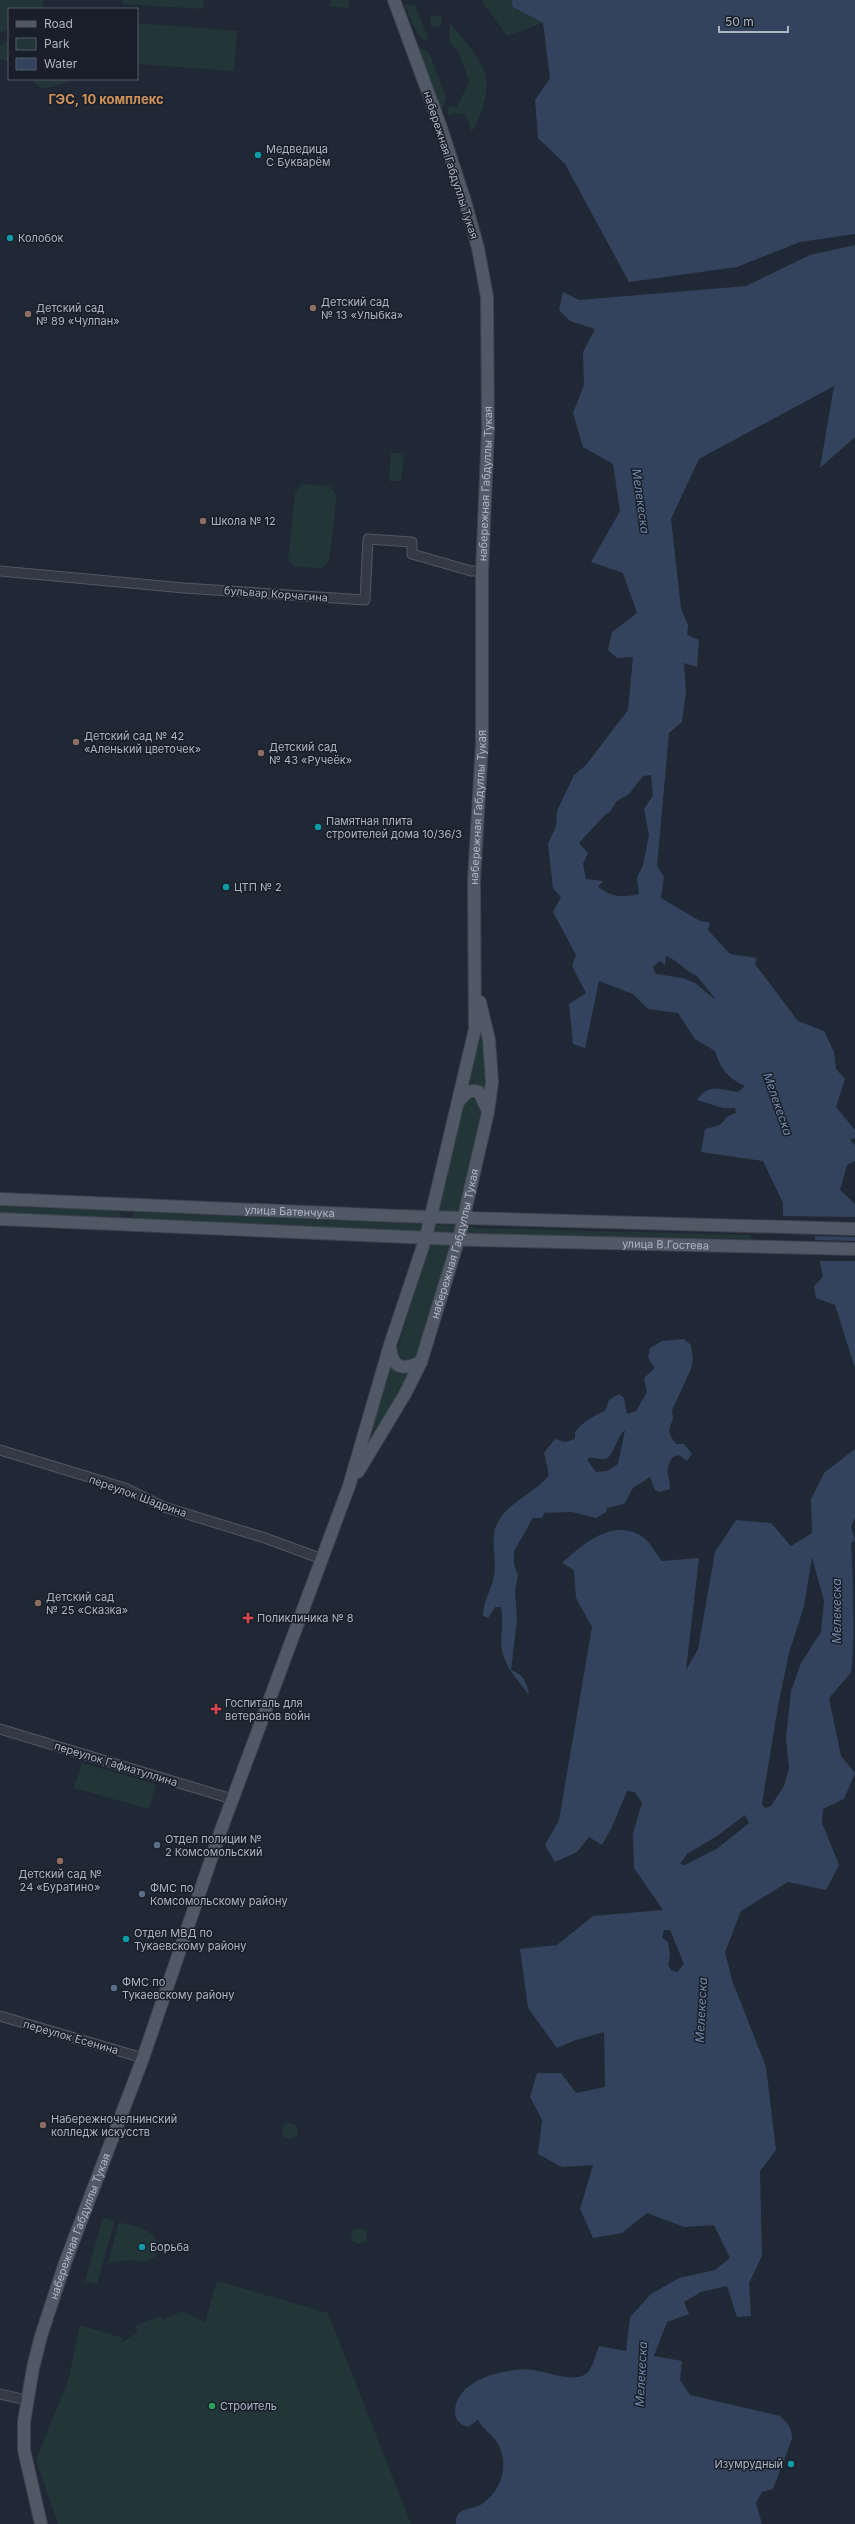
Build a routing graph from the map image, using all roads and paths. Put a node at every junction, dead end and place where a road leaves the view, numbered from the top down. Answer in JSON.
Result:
{"nodes":[{"id":1,"x":394,"y":0,"type":"edge"},
{"id":2,"x":0,"y":571,"type":"edge"},
{"id":3,"x":482,"y":571,"type":"junction"},
{"id":4,"x":475,"y":982,"type":"junction"},
{"id":5,"x":459,"y":1102,"type":"junction"},
{"id":6,"x":488,"y":1112,"type":"junction"},
{"id":7,"x":0,"y":1199,"type":"edge"},
{"id":8,"x":120,"y":1205,"type":"junction"},
{"id":9,"x":431,"y":1216,"type":"junction"},
{"id":10,"x":463,"y":1217,"type":"junction"},
{"id":11,"x":0,"y":1220,"type":"edge"},
{"id":12,"x":580,"y":1222,"type":"joint"},
{"id":13,"x":117,"y":1224,"type":"junction"},
{"id":14,"x":855,"y":1230,"type":"edge"},
{"id":15,"x":426,"y":1237,"type":"junction"},
{"id":16,"x":459,"y":1238,"type":"junction"},
{"id":17,"x":476,"y":1240,"type":"joint"},
{"id":18,"x":855,"y":1249,"type":"edge"},
{"id":19,"x":390,"y":1345,"type":"junction"},
{"id":20,"x":421,"y":1362,"type":"junction"},
{"id":21,"x":0,"y":1450,"type":"edge"},
{"id":22,"x":349,"y":1486,"type":"junction"},
{"id":23,"x":322,"y":1559,"type":"junction"},
{"id":24,"x":0,"y":1729,"type":"edge"},
{"id":25,"x":232,"y":1799,"type":"junction"},
{"id":26,"x":0,"y":2016,"type":"edge"},
{"id":27,"x":143,"y":2058,"type":"junction"},
{"id":28,"x":0,"y":2394,"type":"edge"},
{"id":29,"x":27,"y":2400,"type":"junction"},
{"id":30,"x":41,"y":2524,"type":"edge"}],
"edges":[{"from":1,"to":3,"type":"main road","name":"набережная Габдуллы Тукая"},
{"from":2,"to":3,"type":"street","name":"бульвар Корчагина"},
{"from":3,"to":4,"type":"main road","name":"набережная Габдуллы Тукая"},
{"from":4,"to":5,"type":"main road","name":"набережная Габдуллы Тукая"},
{"from":4,"to":6,"type":"main road","name":"набережная Габдуллы Тукая"},
{"from":5,"to":6,"type":"main road"},
{"from":5,"to":9,"type":"main road","name":"набережная Габдуллы Тукая"},
{"from":6,"to":10,"type":"main road","name":"набережная Габдуллы Тукая"},
{"from":7,"to":8,"type":"main road","name":"улица Батенчука"},
{"from":8,"to":9,"type":"main road","name":"улица Батенчука"},
{"from":8,"to":13,"type":"main road"},
{"from":9,"to":10,"type":"main road","name":"улица Батенчука"},
{"from":9,"to":15,"type":"main road","name":"набережная Габдуллы Тукая"},
{"from":10,"to":12,"type":"main road","name":"улица Батенчука"},
{"from":10,"to":16,"type":"main road","name":"набережная Габдуллы Тукая"},
{"from":11,"to":13,"type":"main road","name":"улица Батенчука"},
{"from":12,"to":14,"type":"main road","name":"улица В.Гостева"},
{"from":13,"to":15,"type":"main road","name":"улица Батенчука"},
{"from":15,"to":16,"type":"main road","name":"улица Батенчука"},
{"from":15,"to":19,"type":"main road","name":"набережная Габдуллы Тукая"},
{"from":16,"to":17,"type":"main road","name":"улица Батенчука"},
{"from":16,"to":20,"type":"main road","name":"набережная Габдуллы Тукая"},
{"from":17,"to":18,"type":"main road","name":"улица В.Гостева"},
{"from":19,"to":20,"type":"main road"},
{"from":19,"to":22,"type":"main road","name":"набережная Габдуллы Тукая"},
{"from":20,"to":22,"type":"main road","name":"набережная Габдуллы Тукая"},
{"from":21,"to":23,"type":"street","name":"переулок Шадрина"},
{"from":22,"to":23,"type":"main road","name":"набережная Габдуллы Тукая"},
{"from":23,"to":25,"type":"main road","name":"набережная Габдуллы Тукая"},
{"from":24,"to":25,"type":"street","name":"переулок Гафиатуллина"},
{"from":25,"to":27,"type":"main road","name":"набережная Габдуллы Тукая"},
{"from":26,"to":27,"type":"street","name":"переулок Есенина"},
{"from":27,"to":29,"type":"main road","name":"набережная Габдуллы Тукая"},
{"from":28,"to":29,"type":"street"},
{"from":29,"to":30,"type":"main road","name":"набережная Габдуллы Тукая"}]}
